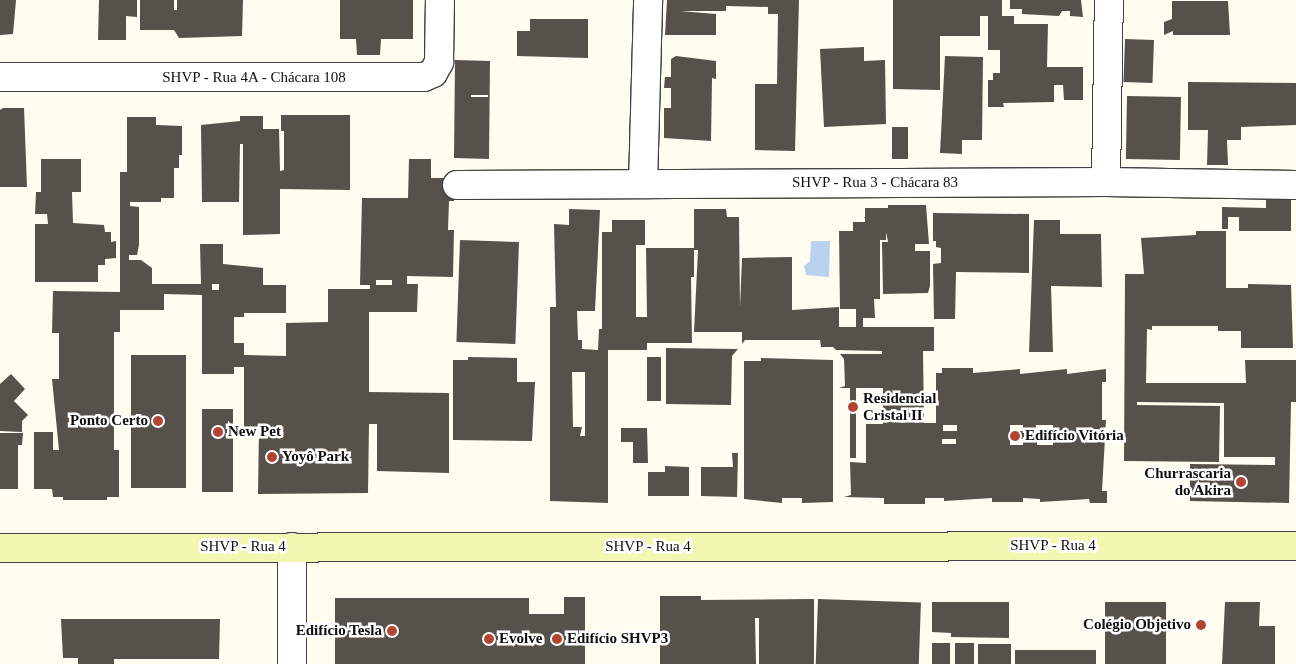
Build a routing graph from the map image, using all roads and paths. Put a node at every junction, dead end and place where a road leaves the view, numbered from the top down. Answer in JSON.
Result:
{"nodes":[{"id":1,"x":440,"y":0,"type":"edge"},
{"id":2,"x":648,"y":0,"type":"edge"},
{"id":3,"x":1109,"y":0,"type":"edge"},
{"id":4,"x":0,"y":77,"type":"edge"},
{"id":5,"x":1106,"y":182,"type":"junction"},
{"id":6,"x":643,"y":184,"type":"junction"},
{"id":7,"x":456,"y":185,"type":"dead end"},
{"id":8,"x":1296,"y":185,"type":"edge"},
{"id":9,"x":1296,"y":546,"type":"edge"},
{"id":10,"x":292,"y":547,"type":"junction"},
{"id":11,"x":0,"y":548,"type":"edge"},
{"id":12,"x":292,"y":664,"type":"edge"}],
"edges":[{"from":1,"to":4,"type":"street","name":"SHVP - Rua 4A - Chácara 108"},
{"from":2,"to":6,"type":"street"},
{"from":3,"to":5,"type":"street"},
{"from":5,"to":6,"type":"street","name":"SHVP - Rua 3 - Chácara 83"},
{"from":5,"to":8,"type":"street","name":"SHVP - Rua 3 - Chácara 83"},
{"from":6,"to":7,"type":"street","name":"SHVP - Rua 3 - Chácara 83"},
{"from":9,"to":10,"type":"street","name":"SHVP - Rua 4"},
{"from":10,"to":11,"type":"street","name":"SHVP - Rua 4"},
{"from":10,"to":12,"type":"street"}]}
